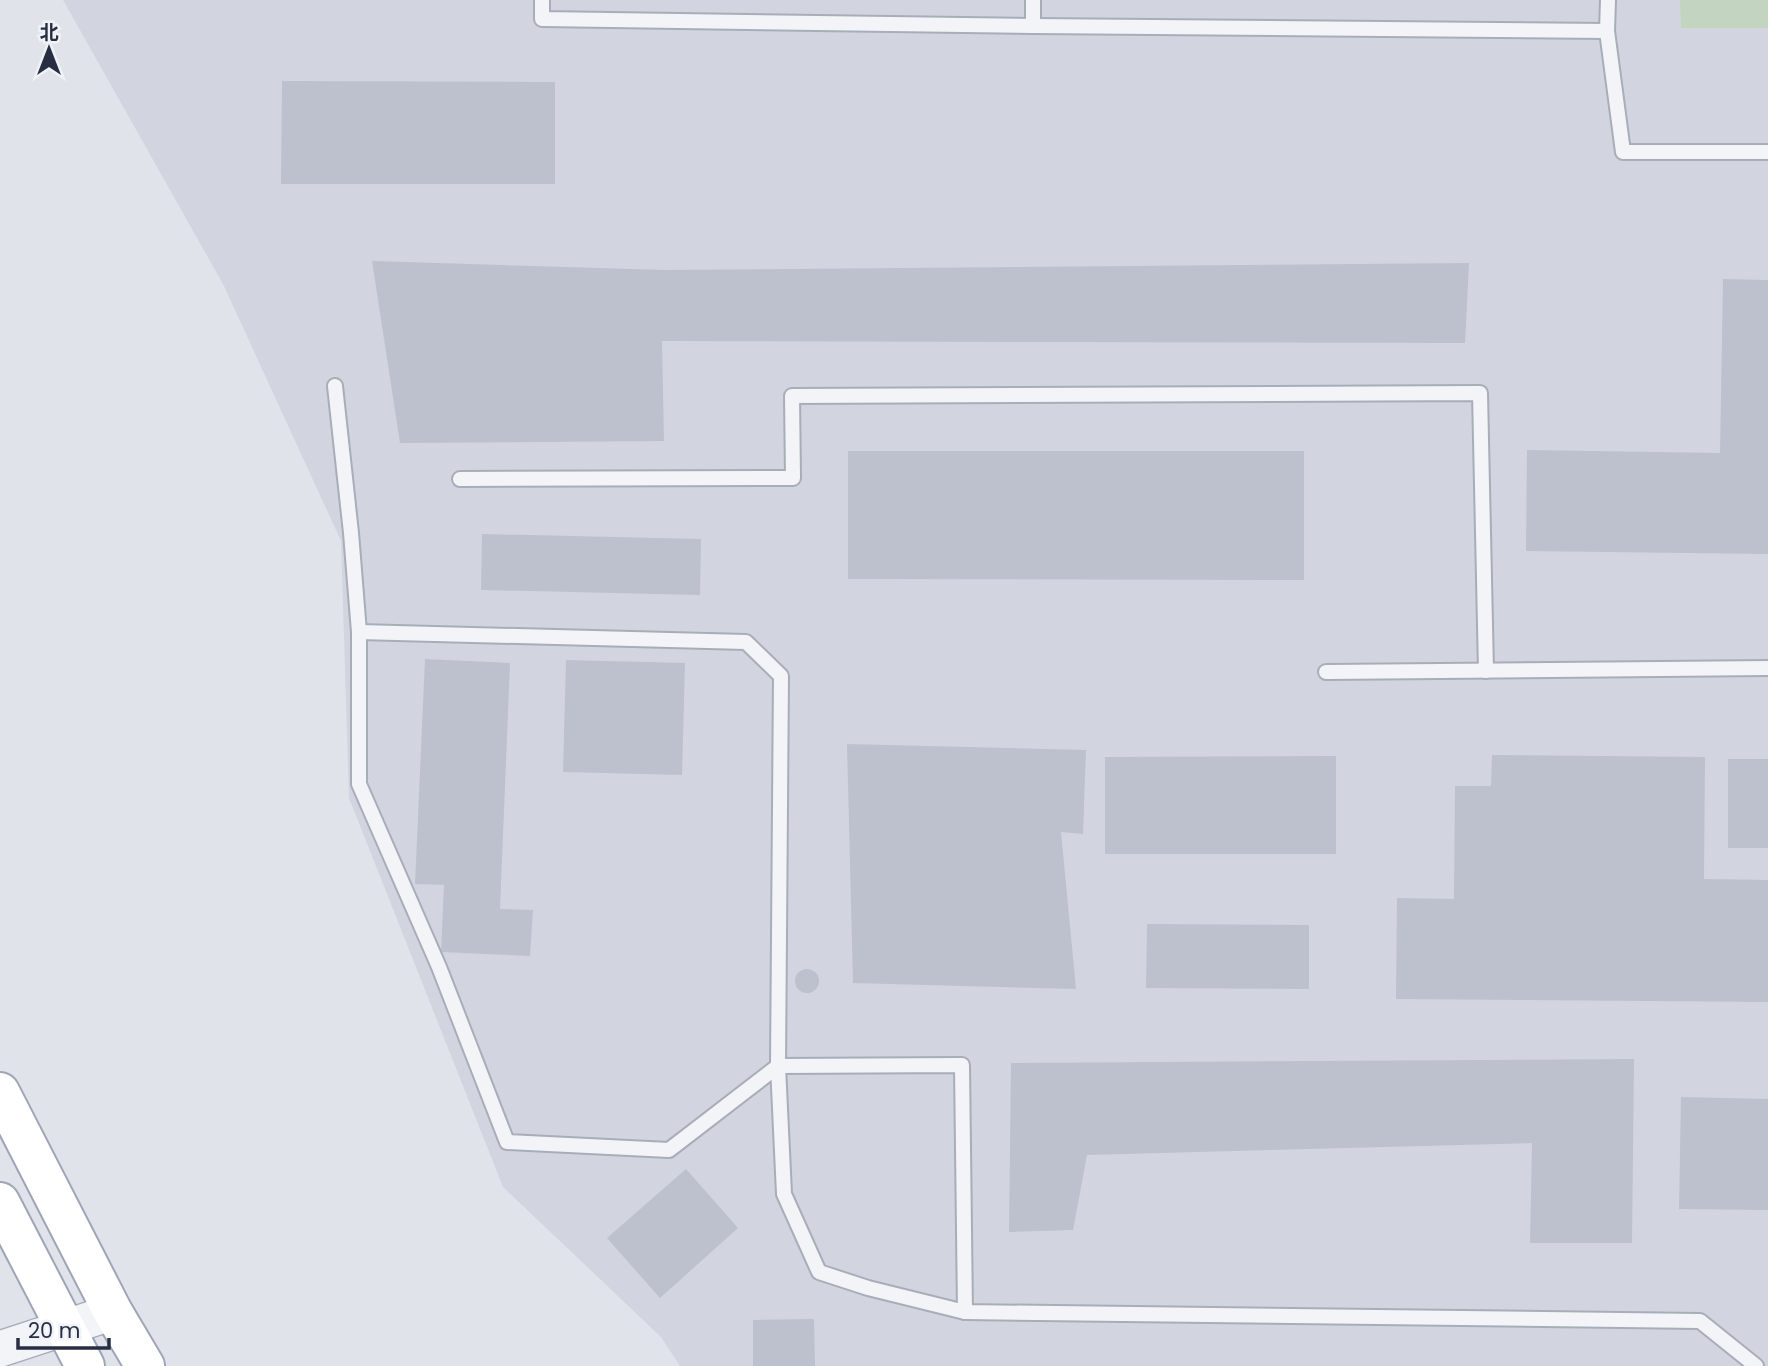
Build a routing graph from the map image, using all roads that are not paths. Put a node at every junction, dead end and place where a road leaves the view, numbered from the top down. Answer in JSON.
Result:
{"nodes":[{"id":1,"x":542,"y":0,"type":"edge"},
{"id":2,"x":1033,"y":0,"type":"edge"},
{"id":3,"x":1608,"y":0,"type":"edge"},
{"id":4,"x":1033,"y":26,"type":"junction"},
{"id":5,"x":1607,"y":31,"type":"junction"},
{"id":6,"x":1768,"y":152,"type":"edge"},
{"id":7,"x":335,"y":386,"type":"dead end"},
{"id":8,"x":460,"y":479,"type":"dead end"},
{"id":9,"x":359,"y":632,"type":"junction"},
{"id":10,"x":1768,"y":668,"type":"edge"},
{"id":11,"x":1486,"y":671,"type":"junction"},
{"id":12,"x":1326,"y":672,"type":"dead end"},
{"id":13,"x":778,"y":1066,"type":"junction"},
{"id":14,"x":0,"y":1092,"type":"edge"},
{"id":15,"x":0,"y":1202,"type":"edge"},
{"id":16,"x":113,"y":1312,"type":"junction"},
{"id":17,"x":965,"y":1312,"type":"junction"},
{"id":18,"x":64,"y":1329,"type":"junction"},
{"id":19,"x":0,"y":1349,"type":"edge"},
{"id":20,"x":85,"y":1366,"type":"edge"},
{"id":21,"x":145,"y":1366,"type":"edge"},
{"id":22,"x":1756,"y":1366,"type":"edge"}],
"edges":[{"from":1,"to":4,"type":"lane"},
{"from":2,"to":4,"type":"lane"},
{"from":3,"to":5,"type":"lane"},
{"from":4,"to":5,"type":"lane"},
{"from":5,"to":6,"type":"lane"},
{"from":7,"to":9,"type":"lane"},
{"from":8,"to":11,"type":"lane"},
{"from":9,"to":13,"type":"lane"},
{"from":9,"to":13,"type":"lane"},
{"from":10,"to":11,"type":"lane"},
{"from":11,"to":12,"type":"lane"},
{"from":13,"to":17,"type":"lane"},
{"from":13,"to":17,"type":"lane"},
{"from":14,"to":16,"type":"main road"},
{"from":15,"to":18,"type":"main road"},
{"from":16,"to":18,"type":"street"},
{"from":16,"to":21,"type":"main road"},
{"from":17,"to":22,"type":"lane"},
{"from":18,"to":19,"type":"street"},
{"from":18,"to":20,"type":"main road"}]}
